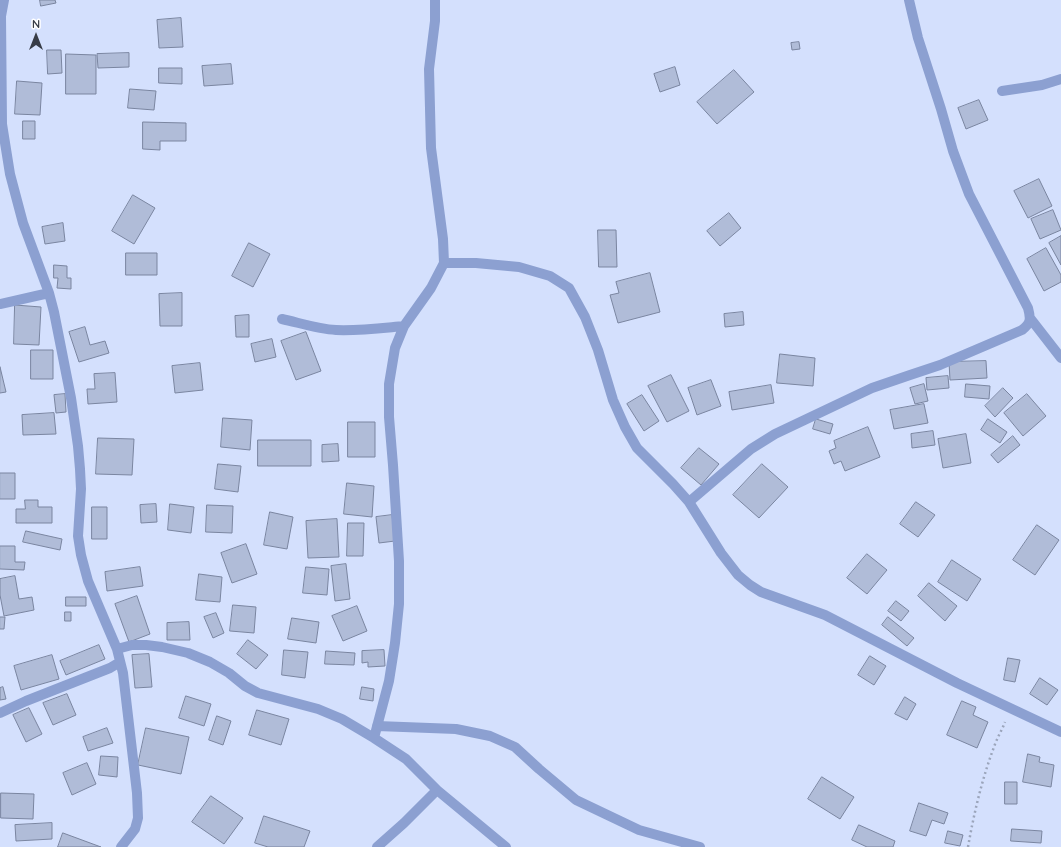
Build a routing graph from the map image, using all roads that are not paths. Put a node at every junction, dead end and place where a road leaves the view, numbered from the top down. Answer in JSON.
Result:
{"nodes":[{"id":1,"x":4,"y":0,"type":"edge"},
{"id":2,"x":435,"y":0,"type":"edge"},
{"id":3,"x":909,"y":0,"type":"edge"},
{"id":4,"x":1061,"y":79,"type":"edge"},
{"id":5,"x":1002,"y":91,"type":"dead end"},
{"id":6,"x":1,"y":124,"type":"edge"},
{"id":7,"x":444,"y":263,"type":"junction"},
{"id":8,"x":49,"y":293,"type":"junction"},
{"id":9,"x":0,"y":304,"type":"edge"},
{"id":10,"x":282,"y":318,"type":"dead end"},
{"id":11,"x":1030,"y":318,"type":"junction"},
{"id":12,"x":404,"y":326,"type":"junction"},
{"id":13,"x":1061,"y":358,"type":"edge"},
{"id":14,"x":689,"y":502,"type":"junction"},
{"id":15,"x":117,"y":649,"type":"junction"},
{"id":16,"x":120,"y":662,"type":"junction"},
{"id":17,"x":0,"y":713,"type":"edge"},
{"id":18,"x":377,"y":726,"type":"junction"},
{"id":19,"x":1061,"y":732,"type":"edge"},
{"id":20,"x":374,"y":738,"type":"junction"},
{"id":21,"x":437,"y":790,"type":"junction"},
{"id":22,"x":121,"y":847,"type":"edge"},
{"id":23,"x":377,"y":847,"type":"edge"},
{"id":24,"x":506,"y":847,"type":"edge"},
{"id":25,"x":700,"y":847,"type":"edge"}],
"edges":[{"from":1,"to":6,"type":"street"},
{"from":2,"to":7,"type":"street"},
{"from":3,"to":11,"type":"street"},
{"from":4,"to":5,"type":"street"},
{"from":6,"to":8,"type":"street"},
{"from":7,"to":12,"type":"street"},
{"from":7,"to":14,"type":"street"},
{"from":8,"to":9,"type":"street"},
{"from":8,"to":15,"type":"street"},
{"from":10,"to":12,"type":"street"},
{"from":11,"to":13,"type":"street"},
{"from":11,"to":14,"type":"street"},
{"from":12,"to":18,"type":"street"},
{"from":14,"to":19,"type":"street"},
{"from":15,"to":16,"type":"street"},
{"from":15,"to":20,"type":"street"},
{"from":16,"to":17,"type":"street"},
{"from":16,"to":22,"type":"street"},
{"from":18,"to":20,"type":"street"},
{"from":18,"to":25,"type":"street"},
{"from":20,"to":21,"type":"street"},
{"from":21,"to":23,"type":"street"},
{"from":21,"to":24,"type":"street"}]}
